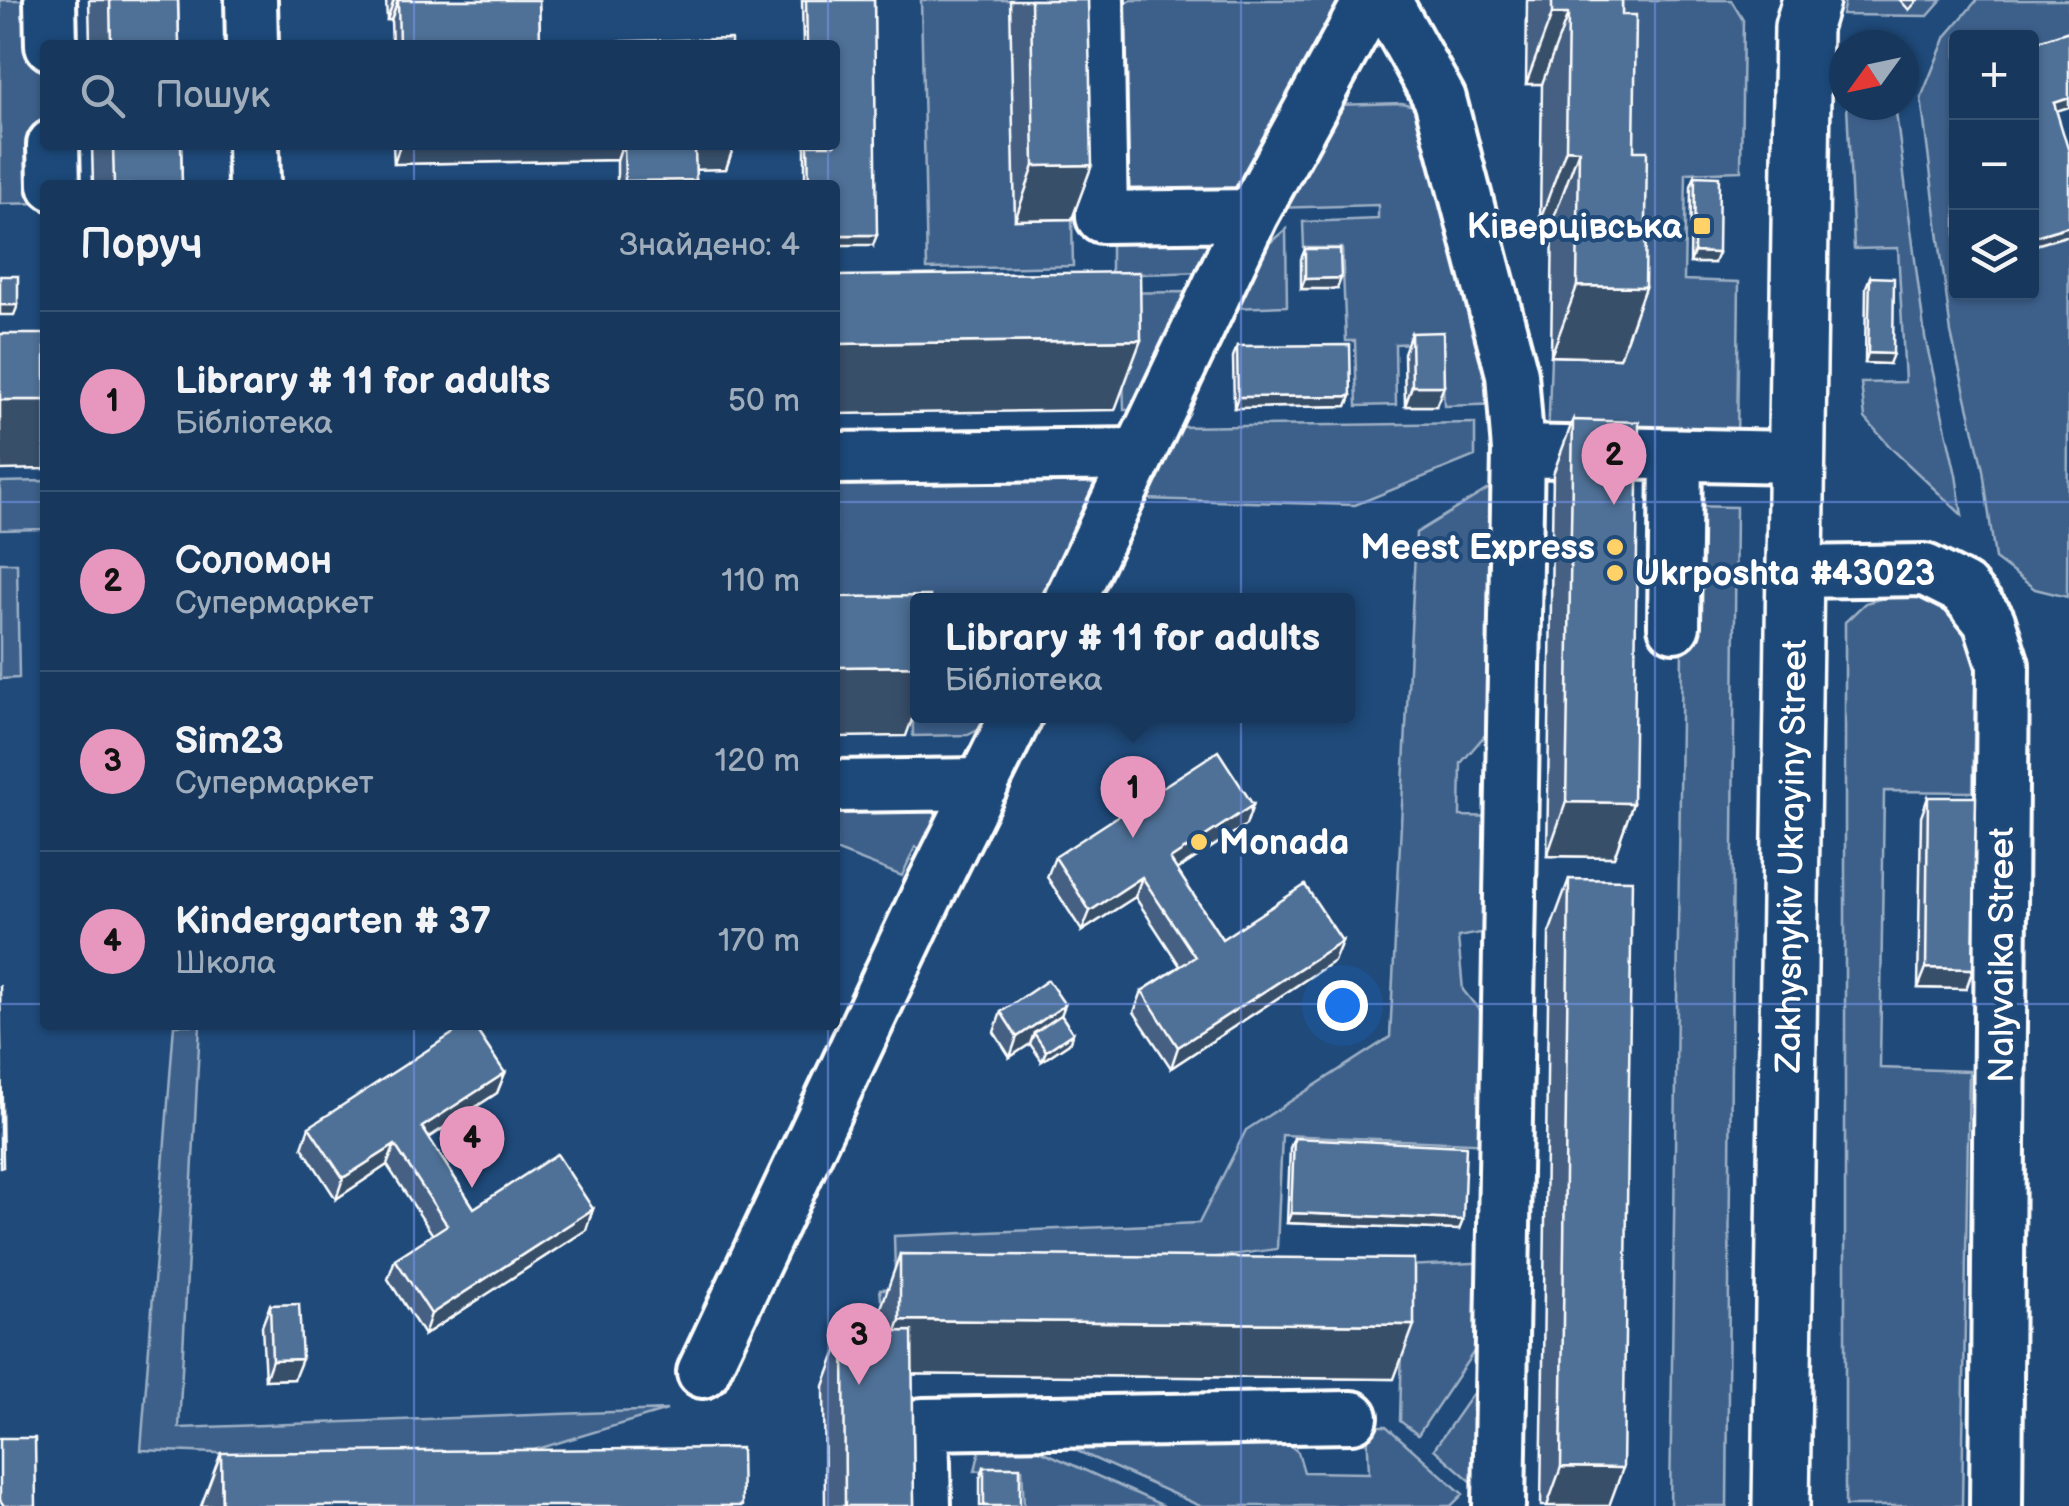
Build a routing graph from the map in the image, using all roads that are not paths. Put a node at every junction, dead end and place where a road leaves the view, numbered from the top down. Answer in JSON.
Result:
{"nodes":[{"id":1,"x":50,"y":0,"type":"edge"},
{"id":2,"x":251,"y":0,"type":"edge"},
{"id":3,"x":1098,"y":0,"type":"edge"},
{"id":4,"x":1370,"y":0,"type":"edge"},
{"id":5,"x":1385,"y":0,"type":"edge"},
{"id":6,"x":1800,"y":9,"type":"edge"},
{"id":7,"x":51,"y":40,"type":"edge"},
{"id":8,"x":252,"y":40,"type":"edge"},
{"id":9,"x":53,"y":150,"type":"edge"},
{"id":10,"x":253,"y":150,"type":"edge"},
{"id":11,"x":54,"y":180,"type":"edge"},
{"id":12,"x":254,"y":180,"type":"edge"},
{"id":13,"x":1252,"y":215,"type":"junction"},
{"id":14,"x":1518,"y":451,"type":"junction"},
{"id":15,"x":1138,"y":454,"type":"junction"},
{"id":16,"x":1676,"y":454,"type":"junction"},
{"id":17,"x":1796,"y":457,"type":"junction"},
{"id":18,"x":840,"y":458,"type":"edge"},
{"id":19,"x":1794,"y":572,"type":"junction"},
{"id":20,"x":1073,"y":593,"type":"edge"},
{"id":21,"x":1674,"y":626,"type":"dead end"},
{"id":22,"x":1013,"y":723,"type":"edge"},
{"id":23,"x":983,"y":784,"type":"junction"},
{"id":24,"x":840,"y":786,"type":"edge"},
{"id":25,"x":703,"y":1372,"type":"dead end"},
{"id":26,"x":1352,"y":1418,"type":"dead end"},
{"id":27,"x":925,"y":1506,"type":"edge"},
{"id":28,"x":1499,"y":1506,"type":"edge"},
{"id":29,"x":1780,"y":1506,"type":"edge"},
{"id":30,"x":1996,"y":1506,"type":"edge"}],
"edges":[{"from":1,"to":7,"type":"street"},
{"from":2,"to":8,"type":"street"},
{"from":3,"to":13,"type":"street"},
{"from":4,"to":13,"type":"street"},
{"from":5,"to":14,"type":"street"},
{"from":6,"to":17,"type":"main road","name":"Zakhysnykiv Ukrayiny Street"},
{"from":9,"to":11,"type":"street"},
{"from":10,"to":12,"type":"street"},
{"from":13,"to":15,"type":"street"},
{"from":14,"to":16,"type":"street"},
{"from":14,"to":28,"type":"street"},
{"from":15,"to":18,"type":"street"},
{"from":15,"to":20,"type":"street"},
{"from":16,"to":17,"type":"street"},
{"from":16,"to":21,"type":"street"},
{"from":17,"to":19,"type":"main road","name":"Zakhysnykiv Ukrayiny Street"},
{"from":19,"to":29,"type":"main road","name":"Zakhysnykiv Ukrayiny Street"},
{"from":19,"to":30,"type":"street","name":"Nalyvaika Street"},
{"from":22,"to":23,"type":"street"},
{"from":23,"to":24,"type":"street"},
{"from":23,"to":25,"type":"street"},
{"from":26,"to":27,"type":"street"}]}
